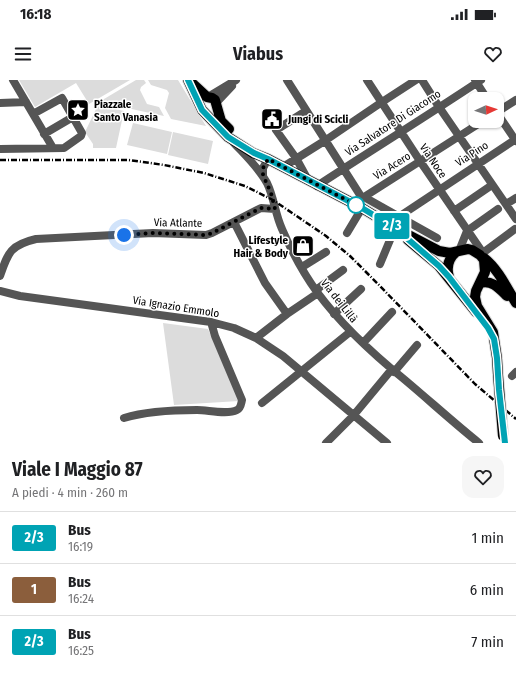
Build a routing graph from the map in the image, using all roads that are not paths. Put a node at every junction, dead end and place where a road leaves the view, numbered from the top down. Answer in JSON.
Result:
{"nodes":[{"id":1,"x":13,"y":80,"type":"edge"},
{"id":2,"x":189,"y":80,"type":"edge"},
{"id":3,"x":237,"y":80,"type":"edge"},
{"id":4,"x":287,"y":80,"type":"edge"},
{"id":5,"x":367,"y":80,"type":"edge"},
{"id":6,"x":416,"y":80,"type":"edge"},
{"id":7,"x":422,"y":80,"type":"edge"},
{"id":8,"x":477,"y":81,"type":"edge"},
{"id":9,"x":483,"y":92,"type":"edge"},
{"id":10,"x":516,"y":100,"type":"edge"},
{"id":11,"x":212,"y":101,"type":"junction"},
{"id":12,"x":26,"y":102,"type":"junction"},
{"id":13,"x":382,"y":102,"type":"junction"},
{"id":14,"x":0,"y":103,"type":"edge"},
{"id":15,"x":439,"y":107,"type":"junction"},
{"id":16,"x":504,"y":108,"type":"edge"},
{"id":17,"x":203,"y":109,"type":"junction"},
{"id":18,"x":306,"y":111,"type":"junction"},
{"id":19,"x":33,"y":114,"type":"junction"},
{"id":20,"x":71,"y":118,"type":"junction"},
{"id":21,"x":504,"y":123,"type":"edge"},
{"id":22,"x":472,"y":128,"type":"edge"},
{"id":23,"x":402,"y":132,"type":"junction"},
{"id":24,"x":44,"y":134,"type":"junction"},
{"id":25,"x":459,"y":136,"type":"junction"},
{"id":26,"x":228,"y":137,"type":"junction"},
{"id":27,"x":326,"y":140,"type":"junction"},
{"id":28,"x":516,"y":140,"type":"edge"},
{"id":29,"x":53,"y":148,"type":"junction"},
{"id":30,"x":0,"y":149,"type":"edge"},
{"id":31,"x":296,"y":158,"type":"junction"},
{"id":32,"x":268,"y":159,"type":"junction"},
{"id":33,"x":420,"y":161,"type":"junction"},
{"id":34,"x":478,"y":164,"type":"junction"},
{"id":35,"x":283,"y":167,"type":"junction"},
{"id":36,"x":343,"y":169,"type":"junction"},
{"id":37,"x":263,"y":175,"type":"junction"},
{"id":38,"x":313,"y":183,"type":"junction"},
{"id":39,"x":492,"y":185,"type":"junction"},
{"id":40,"x":439,"y":189,"type":"junction"},
{"id":41,"x":516,"y":198,"type":"edge"},
{"id":42,"x":360,"y":202,"type":"junction"},
{"id":43,"x":502,"y":207,"type":"junction"},
{"id":44,"x":275,"y":209,"type":"junction"},
{"id":45,"x":454,"y":211,"type":"junction"},
{"id":46,"x":400,"y":216,"type":"junction"},
{"id":47,"x":516,"y":220,"type":"edge"},
{"id":48,"x":234,"y":222,"type":"junction"},
{"id":49,"x":395,"y":228,"type":"junction"},
{"id":50,"x":515,"y":229,"type":"edge"},
{"id":51,"x":467,"y":231,"type":"junction"},
{"id":52,"x":347,"y":233,"type":"dead end"},
{"id":53,"x":437,"y":238,"type":"dead end"},
{"id":54,"x":458,"y":251,"type":"junction"},
{"id":55,"x":326,"y":252,"type":"dead end"},
{"id":56,"x":481,"y":254,"type":"junction"},
{"id":57,"x":380,"y":264,"type":"dead end"},
{"id":58,"x":302,"y":267,"type":"junction"},
{"id":59,"x":343,"y":270,"type":"dead end"},
{"id":60,"x":0,"y":276,"type":"edge"},
{"id":61,"x":452,"y":281,"type":"junction"},
{"id":62,"x":479,"y":283,"type":"junction"},
{"id":63,"x":361,"y":289,"type":"dead end"},
{"id":64,"x":0,"y":291,"type":"edge"},
{"id":65,"x":317,"y":291,"type":"junction"},
{"id":66,"x":20,"y":296,"type":"junction"},
{"id":67,"x":0,"y":297,"type":"edge"},
{"id":68,"x":516,"y":304,"type":"edge"},
{"id":69,"x":392,"y":312,"type":"dead end"},
{"id":70,"x":287,"y":314,"type":"junction"},
{"id":71,"x":334,"y":314,"type":"junction"},
{"id":72,"x":212,"y":322,"type":"junction"},
{"id":73,"x":350,"y":332,"type":"junction"},
{"id":74,"x":256,"y":338,"type":"junction"},
{"id":75,"x":494,"y":339,"type":"junction"},
{"id":76,"x":363,"y":344,"type":"junction"},
{"id":77,"x":417,"y":345,"type":"dead end"},
{"id":78,"x":302,"y":371,"type":"junction"},
{"id":79,"x":393,"y":371,"type":"junction"},
{"id":80,"x":262,"y":403,"type":"dead end"},
{"id":81,"x":353,"y":416,"type":"junction"},
{"id":82,"x":124,"y":418,"type":"dead end"},
{"id":83,"x":504,"y":439,"type":"edge"},
{"id":84,"x":326,"y":443,"type":"edge"},
{"id":85,"x":387,"y":443,"type":"edge"},
{"id":86,"x":479,"y":443,"type":"edge"}],
"edges":[{"from":1,"to":12,"type":"street"},
{"from":2,"to":11,"type":"main road"},
{"from":2,"to":17,"type":"main road"},
{"from":3,"to":11,"type":"street"},
{"from":4,"to":18,"type":"street"},
{"from":5,"to":13,"type":"street","name":"Via Noce"},
{"from":6,"to":13,"type":"street"},
{"from":7,"to":15,"type":"street"},
{"from":8,"to":9,"type":"street"},
{"from":8,"to":15,"type":"street","name":"Via Salvatore Di Giacomo"},
{"from":10,"to":16,"type":"street"},
{"from":11,"to":17,"type":"main road"},
{"from":11,"to":17,"type":"main road"},
{"from":11,"to":32,"type":"main road"},
{"from":12,"to":14,"type":"street"},
{"from":12,"to":19,"type":"street"},
{"from":13,"to":23,"type":"street","name":"Via Noce"},
{"from":13,"to":27,"type":"street"},
{"from":15,"to":23,"type":"street","name":"Via Salvatore Di Giacomo"},
{"from":15,"to":25,"type":"street"},
{"from":17,"to":26,"type":"main road"},
{"from":18,"to":27,"type":"street"},
{"from":18,"to":31,"type":"street"},
{"from":19,"to":20,"type":"street"},
{"from":19,"to":24,"type":"street"},
{"from":20,"to":24,"type":"street"},
{"from":20,"to":29,"type":"street"},
{"from":21,"to":28,"type":"street"},
{"from":22,"to":25,"type":"street","name":"Via Acero"},
{"from":23,"to":33,"type":"street","name":"Via Noce"},
{"from":23,"to":36,"type":"street","name":"Via Salvatore Di Giacomo"},
{"from":24,"to":29,"type":"street"},
{"from":25,"to":33,"type":"street","name":"Via Acero"},
{"from":25,"to":34,"type":"street"},
{"from":26,"to":32,"type":"main road"},
{"from":26,"to":37,"type":"street","name":"Via dei Lillà"},
{"from":27,"to":31,"type":"street"},
{"from":27,"to":36,"type":"street"},
{"from":28,"to":34,"type":"street","name":"Via Pino"},
{"from":29,"to":30,"type":"street"},
{"from":31,"to":35,"type":"street"},
{"from":31,"to":38,"type":"street"},
{"from":32,"to":35,"type":"main road"},
{"from":32,"to":37,"type":"street"},
{"from":33,"to":40,"type":"street","name":"Via Noce"},
{"from":33,"to":42,"type":"street","name":"Via Acero"},
{"from":34,"to":39,"type":"street"},
{"from":34,"to":40,"type":"street","name":"Via Pino"},
{"from":35,"to":38,"type":"main road"},
{"from":36,"to":38,"type":"street","name":"Via Salvatore Di Giacomo"},
{"from":36,"to":42,"type":"street"},
{"from":37,"to":44,"type":"street","name":"Via dei Lillà"},
{"from":38,"to":42,"type":"main road"},
{"from":39,"to":43,"type":"street"},
{"from":39,"to":45,"type":"street"},
{"from":40,"to":45,"type":"street","name":"Via Noce"},
{"from":40,"to":46,"type":"street","name":"Via Pino"},
{"from":41,"to":43,"type":"street"},
{"from":42,"to":46,"type":"street"},
{"from":42,"to":49,"type":"main road"},
{"from":42,"to":52,"type":"street"},
{"from":43,"to":47,"type":"street"},
{"from":43,"to":51,"type":"street"},
{"from":44,"to":48,"type":"street","name":"Via Atlante"},
{"from":44,"to":58,"type":"street","name":"Via dei Lillà"},
{"from":45,"to":51,"type":"street","name":"Via Noce"},
{"from":46,"to":49,"type":"street"},
{"from":46,"to":53,"type":"street"},
{"from":48,"to":60,"type":"street","name":"Via Atlante"},
{"from":48,"to":70,"type":"street"},
{"from":49,"to":54,"type":"main road"},
{"from":49,"to":57,"type":"street"},
{"from":49,"to":61,"type":"main road"},
{"from":50,"to":56,"type":"street"},
{"from":51,"to":54,"type":"street"},
{"from":51,"to":56,"type":"street","name":"Via Noce"},
{"from":54,"to":56,"type":"main road"},
{"from":54,"to":61,"type":"main road"},
{"from":55,"to":58,"type":"street"},
{"from":56,"to":62,"type":"main road"},
{"from":56,"to":68,"type":"main road"},
{"from":58,"to":65,"type":"street","name":"Via dei Lillà"},
{"from":59,"to":65,"type":"street"},
{"from":61,"to":62,"type":"main road"},
{"from":61,"to":75,"type":"main road"},
{"from":62,"to":68,"type":"main road"},
{"from":62,"to":75,"type":"main road"},
{"from":63,"to":71,"type":"street"},
{"from":64,"to":66,"type":"street"},
{"from":65,"to":70,"type":"street"},
{"from":65,"to":71,"type":"street","name":"Via dei Lillà"},
{"from":66,"to":67,"type":"street"},
{"from":66,"to":72,"type":"street","name":"Via Ignazio Emmolo"},
{"from":69,"to":76,"type":"street"},
{"from":70,"to":74,"type":"street"},
{"from":71,"to":73,"type":"street","name":"Via dei Lillà"},
{"from":72,"to":74,"type":"street","name":"Via Ignazio Emmolo"},
{"from":72,"to":82,"type":"street"},
{"from":73,"to":76,"type":"street","name":"Via dei Lillà"},
{"from":73,"to":78,"type":"street"},
{"from":74,"to":78,"type":"street","name":"Via Ignazio Emmolo"},
{"from":75,"to":83,"type":"main road","bridge":true},
{"from":76,"to":79,"type":"street","name":"Via dei Lillà"},
{"from":77,"to":79,"type":"street"},
{"from":78,"to":80,"type":"street"},
{"from":78,"to":81,"type":"street","name":"Via Ignazio Emmolo"},
{"from":79,"to":81,"type":"street"},
{"from":79,"to":86,"type":"street","name":"Via dei Lillà"},
{"from":81,"to":84,"type":"street"},
{"from":81,"to":85,"type":"street","name":"Via Ignazio Emmolo"}]}
